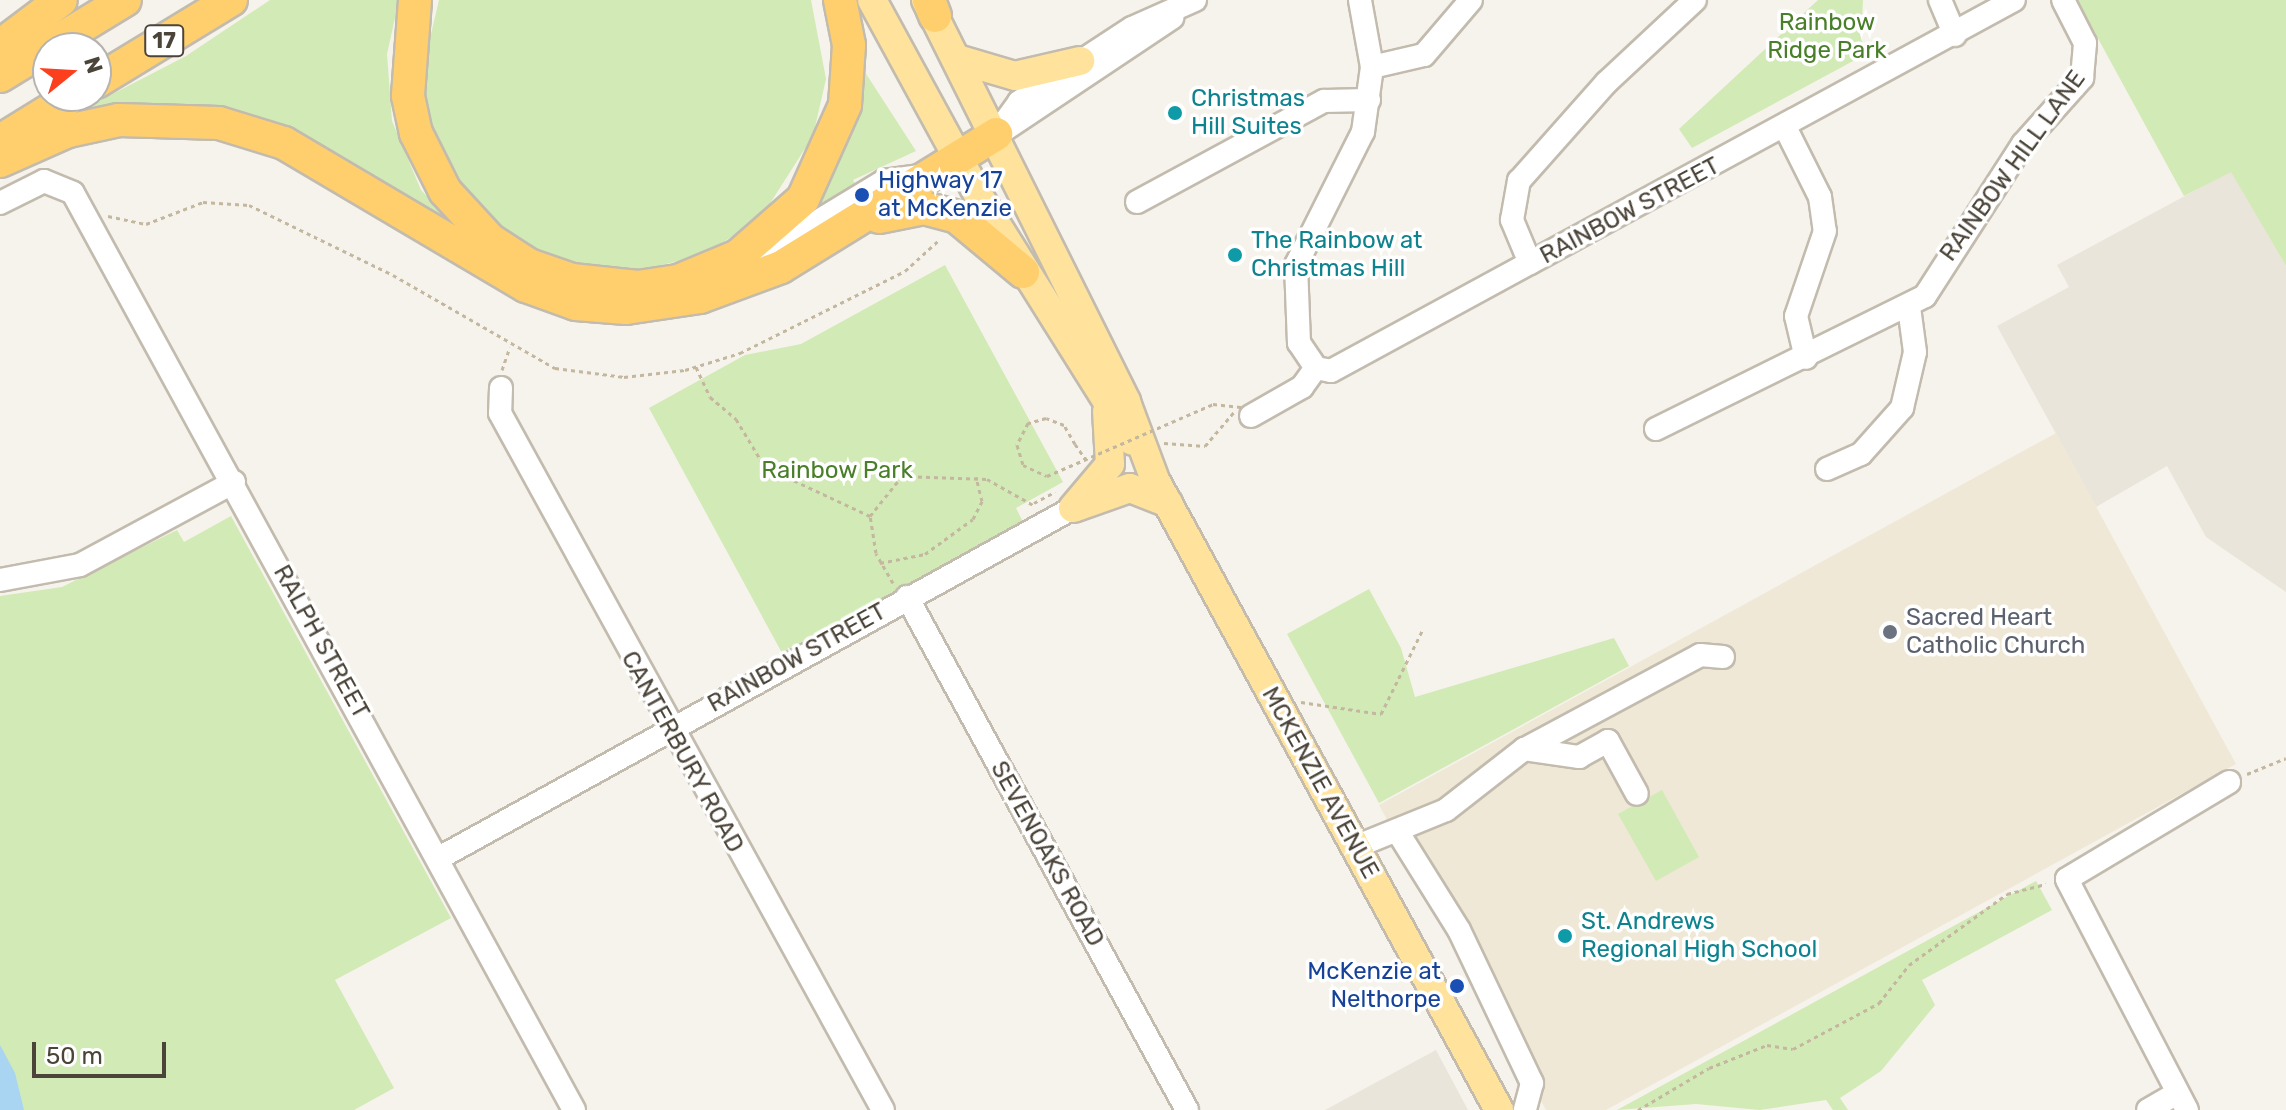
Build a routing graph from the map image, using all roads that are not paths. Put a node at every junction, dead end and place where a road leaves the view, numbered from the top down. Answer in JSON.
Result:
{"nodes":[{"id":1,"x":61,"y":0,"type":"edge"},
{"id":2,"x":125,"y":0,"type":"edge"},
{"id":3,"x":231,"y":0,"type":"edge"},
{"id":4,"x":415,"y":0,"type":"edge"},
{"id":5,"x":840,"y":0,"type":"edge"},
{"id":6,"x":872,"y":0,"type":"edge"},
{"id":7,"x":1360,"y":0,"type":"edge"},
{"id":8,"x":1471,"y":0,"type":"edge"},
{"id":9,"x":1695,"y":0,"type":"edge"},
{"id":10,"x":1940,"y":0,"type":"edge"},
{"id":11,"x":2014,"y":0,"type":"edge"},
{"id":12,"x":2063,"y":0,"type":"edge"},
{"id":13,"x":1190,"y":3,"type":"edge"},
{"id":14,"x":930,"y":5,"type":"edge"},
{"id":15,"x":1955,"y":35,"type":"junction"},
{"id":16,"x":0,"y":46,"type":"edge"},
{"id":17,"x":957,"y":59,"type":"junction"},
{"id":18,"x":1080,"y":61,"type":"junction"},
{"id":19,"x":1372,"y":67,"type":"junction"},
{"id":20,"x":112,"y":72,"type":"edge"},
{"id":21,"x":0,"y":76,"type":"edge"},
{"id":22,"x":1369,"y":100,"type":"junction"},
{"id":23,"x":47,"y":112,"type":"edge"},
{"id":24,"x":1786,"y":129,"type":"junction"},
{"id":25,"x":996,"y":134,"type":"junction"},
{"id":26,"x":0,"y":141,"type":"edge"},
{"id":27,"x":0,"y":161,"type":"edge"},
{"id":28,"x":946,"y":166,"type":"junction"},
{"id":29,"x":1137,"y":202,"type":"dead end"},
{"id":30,"x":0,"y":203,"type":"edge"},
{"id":31,"x":856,"y":222,"type":"junction"},
{"id":32,"x":1530,"y":263,"type":"junction"},
{"id":33,"x":1023,"y":272,"type":"junction"},
{"id":34,"x":758,"y":275,"type":"junction"},
{"id":35,"x":1909,"y":307,"type":"junction"},
{"id":36,"x":1806,"y":358,"type":"junction"},
{"id":37,"x":1316,"y":368,"type":"junction"},
{"id":38,"x":501,"y":388,"type":"dead end"},
{"id":39,"x":1107,"y":410,"type":"junction"},
{"id":40,"x":1246,"y":411,"type":"road end"},
{"id":41,"x":1656,"y":429,"type":"dead end"},
{"id":42,"x":1142,"y":454,"type":"junction"},
{"id":43,"x":1827,"y":469,"type":"dead end"},
{"id":44,"x":234,"y":482,"type":"junction"},
{"id":45,"x":1168,"y":503,"type":"junction"},
{"id":46,"x":1064,"y":513,"type":"junction"},
{"id":47,"x":0,"y":580,"type":"edge"},
{"id":48,"x":905,"y":598,"type":"junction"},
{"id":49,"x":1723,"y":657,"type":"dead end"},
{"id":50,"x":668,"y":730,"type":"junction"},
{"id":51,"x":1524,"y":749,"type":"junction"},
{"id":52,"x":2229,"y":782,"type":"road end"},
{"id":53,"x":1637,"y":794,"type":"dead end"},
{"id":54,"x":1399,"y":834,"type":"junction"},
{"id":55,"x":1355,"y":847,"type":"junction"},
{"id":56,"x":439,"y":858,"type":"junction"},
{"id":57,"x":2183,"y":1102,"type":"edge"},
{"id":58,"x":574,"y":1110,"type":"edge"},
{"id":59,"x":883,"y":1110,"type":"edge"},
{"id":60,"x":1187,"y":1110,"type":"edge"},
{"id":61,"x":1499,"y":1110,"type":"edge"},
{"id":62,"x":1525,"y":1110,"type":"edge"},
{"id":63,"x":2148,"y":1110,"type":"edge"}],
"edges":[{"from":1,"to":16,"type":"highway"},
{"from":2,"to":21,"type":"highway","number":"17"},
{"from":3,"to":20,"type":"highway","number":"17"},
{"from":4,"to":5,"type":"highway"},
{"from":6,"to":28,"type":"main road","name":"MCKENZIE AVENUE"},
{"from":7,"to":19,"type":"street"},
{"from":8,"to":19,"type":"street"},
{"from":9,"to":32,"type":"street"},
{"from":10,"to":15,"type":"street"},
{"from":11,"to":15,"type":"street","name":"RAINBOW STREET"},
{"from":12,"to":35,"type":"street","name":"RAINBOW HILL LANE"},
{"from":13,"to":18,"type":"street"},
{"from":13,"to":25,"type":"street"},
{"from":14,"to":17,"type":"main road","name":"MCKENZIE AVENUE"},
{"from":15,"to":24,"type":"street","name":"RAINBOW STREET"},
{"from":17,"to":18,"type":"main road"},
{"from":17,"to":25,"type":"main road","name":"MCKENZIE AVENUE"},
{"from":18,"to":25,"type":"street"},
{"from":19,"to":22,"type":"street"},
{"from":22,"to":29,"type":"street"},
{"from":22,"to":37,"type":"street"},
{"from":23,"to":26,"type":"highway"},
{"from":24,"to":32,"type":"street","name":"RAINBOW STREET"},
{"from":24,"to":36,"type":"street"},
{"from":25,"to":28,"type":"highway"},
{"from":25,"to":42,"type":"main road","name":"MCKENZIE AVENUE"},
{"from":27,"to":34,"type":"highway"},
{"from":28,"to":31,"type":"highway"},
{"from":28,"to":33,"type":"main road","name":"MCKENZIE AVENUE"},
{"from":28,"to":34,"type":"street"},
{"from":30,"to":44,"type":"street","name":"RALPH STREET"},
{"from":31,"to":33,"type":"highway"},
{"from":31,"to":34,"type":"highway"},
{"from":32,"to":37,"type":"street","name":"RAINBOW STREET"},
{"from":33,"to":39,"type":"main road","name":"MCKENZIE AVENUE"},
{"from":35,"to":36,"type":"street","name":"RAINBOW HILL LANE"},
{"from":35,"to":43,"type":"street"},
{"from":36,"to":41,"type":"street","name":"RAINBOW HILL LANE"},
{"from":37,"to":40,"type":"street"},
{"from":38,"to":50,"type":"street","name":"CANTERBURY ROAD"},
{"from":39,"to":42,"type":"main road","name":"MCKENZIE AVENUE"},
{"from":39,"to":46,"type":"main road"},
{"from":42,"to":45,"type":"main road","name":"MCKENZIE AVENUE"},
{"from":44,"to":47,"type":"street"},
{"from":44,"to":56,"type":"street","name":"RALPH STREET"},
{"from":45,"to":46,"type":"main road"},
{"from":45,"to":55,"type":"main road","name":"MCKENZIE AVENUE"},
{"from":46,"to":48,"type":"street","name":"RAINBOW STREET"},
{"from":48,"to":50,"type":"street","name":"RAINBOW STREET"},
{"from":48,"to":60,"type":"street","name":"SEVENOAKS ROAD"},
{"from":49,"to":51,"type":"street"},
{"from":50,"to":56,"type":"street","name":"RAINBOW STREET"},
{"from":50,"to":59,"type":"street","name":"CANTERBURY ROAD"},
{"from":51,"to":53,"type":"street"},
{"from":51,"to":54,"type":"street"},
{"from":52,"to":57,"type":"street"},
{"from":54,"to":55,"type":"street"},
{"from":54,"to":62,"type":"street"},
{"from":55,"to":61,"type":"main road","name":"MCKENZIE AVENUE"},
{"from":56,"to":58,"type":"street","name":"RALPH STREET"},
{"from":57,"to":63,"type":"street"}]}
